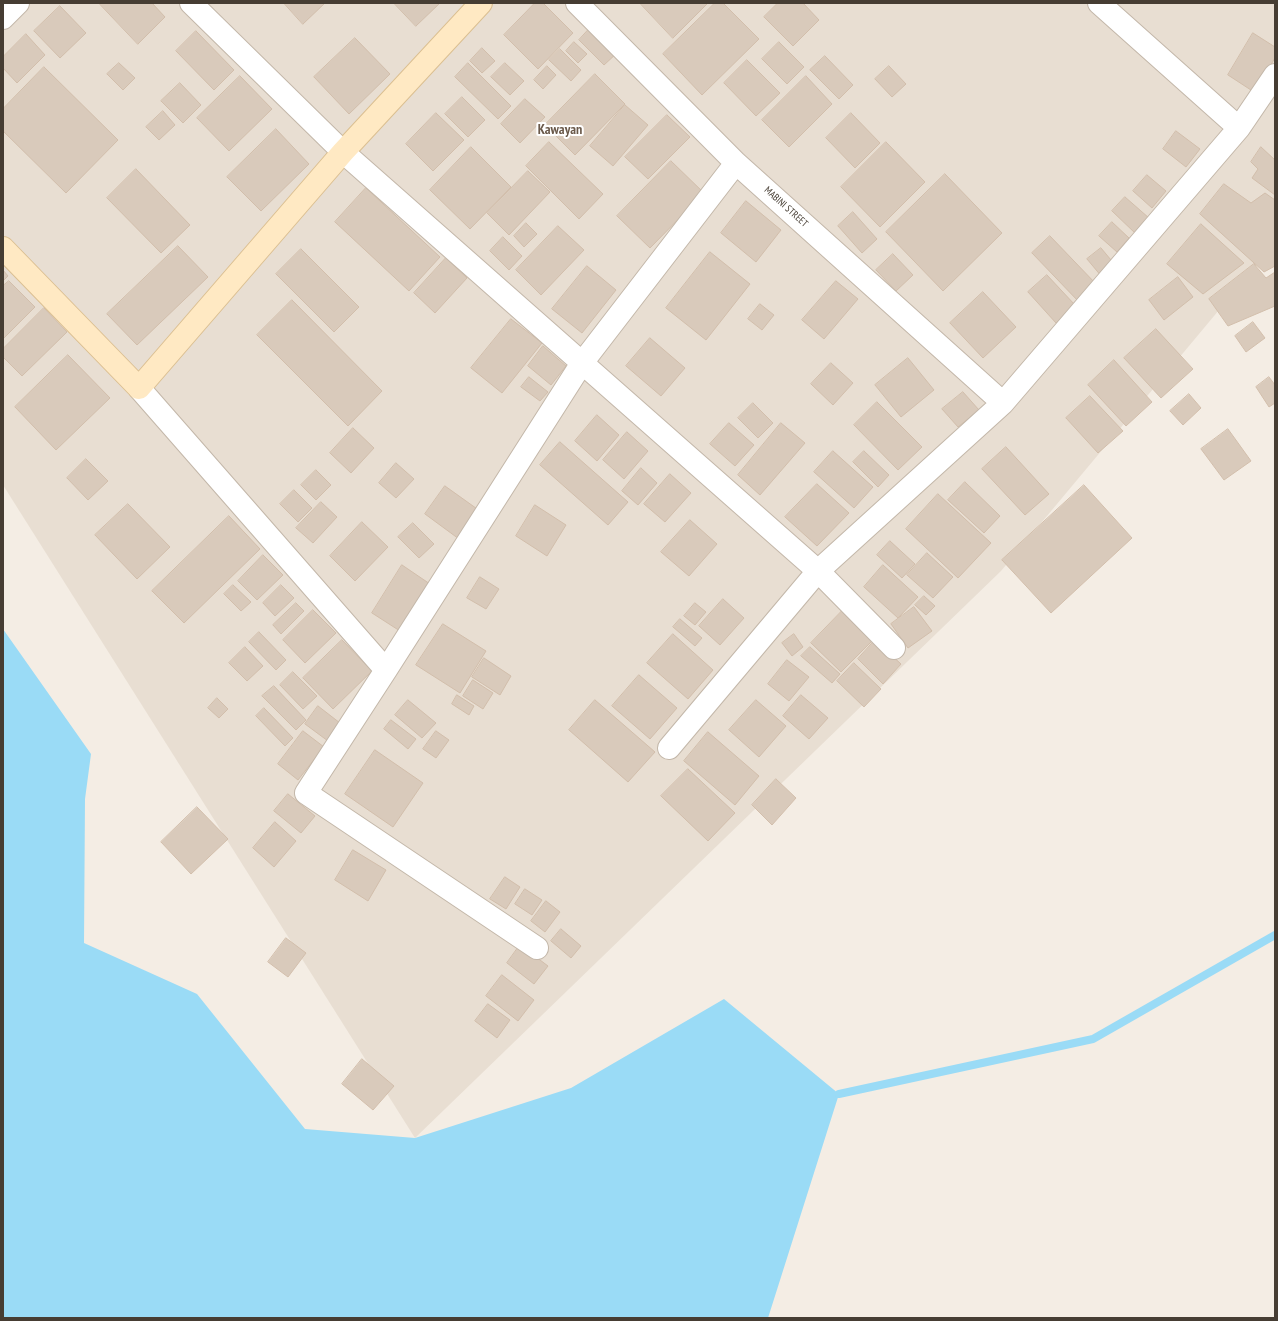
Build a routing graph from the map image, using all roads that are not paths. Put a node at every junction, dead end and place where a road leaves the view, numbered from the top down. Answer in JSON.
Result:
{"nodes":[{"id":1,"x":18,"y":3,"type":"edge"},
{"id":2,"x":191,"y":3,"type":"edge"},
{"id":3,"x":481,"y":3,"type":"edge"},
{"id":4,"x":576,"y":3,"type":"edge"},
{"id":5,"x":1099,"y":3,"type":"edge"},
{"id":6,"x":3,"y":18,"type":"edge"},
{"id":7,"x":1275,"y":75,"type":"edge"},
{"id":8,"x":1239,"y":128,"type":"junction"},
{"id":9,"x":343,"y":152,"type":"junction"},
{"id":10,"x":736,"y":163,"type":"junction"},
{"id":11,"x":3,"y":248,"type":"edge"},
{"id":12,"x":582,"y":363,"type":"junction"},
{"id":13,"x":139,"y":388,"type":"junction"},
{"id":14,"x":1003,"y":403,"type":"junction"},
{"id":15,"x":818,"y":571,"type":"junction"},
{"id":16,"x":894,"y":648,"type":"dead end"},
{"id":17,"x":386,"y":670,"type":"junction"},
{"id":18,"x":669,"y":748,"type":"dead end"},
{"id":19,"x":537,"y":948,"type":"dead end"}],
"edges":[{"from":1,"to":6,"type":"street"},
{"from":2,"to":9,"type":"street"},
{"from":3,"to":9,"type":"street"},
{"from":4,"to":10,"type":"street","name":"MABINI STREET"},
{"from":5,"to":8,"type":"street"},
{"from":7,"to":8,"type":"street"},
{"from":8,"to":14,"type":"street"},
{"from":9,"to":12,"type":"street"},
{"from":9,"to":13,"type":"street"},
{"from":10,"to":12,"type":"street"},
{"from":10,"to":14,"type":"street","name":"MABINI STREET"},
{"from":11,"to":13,"type":"street"},
{"from":12,"to":15,"type":"street"},
{"from":12,"to":17,"type":"street"},
{"from":13,"to":17,"type":"street"},
{"from":14,"to":15,"type":"street"},
{"from":15,"to":16,"type":"street"},
{"from":15,"to":18,"type":"street"},
{"from":17,"to":19,"type":"street"}]}
